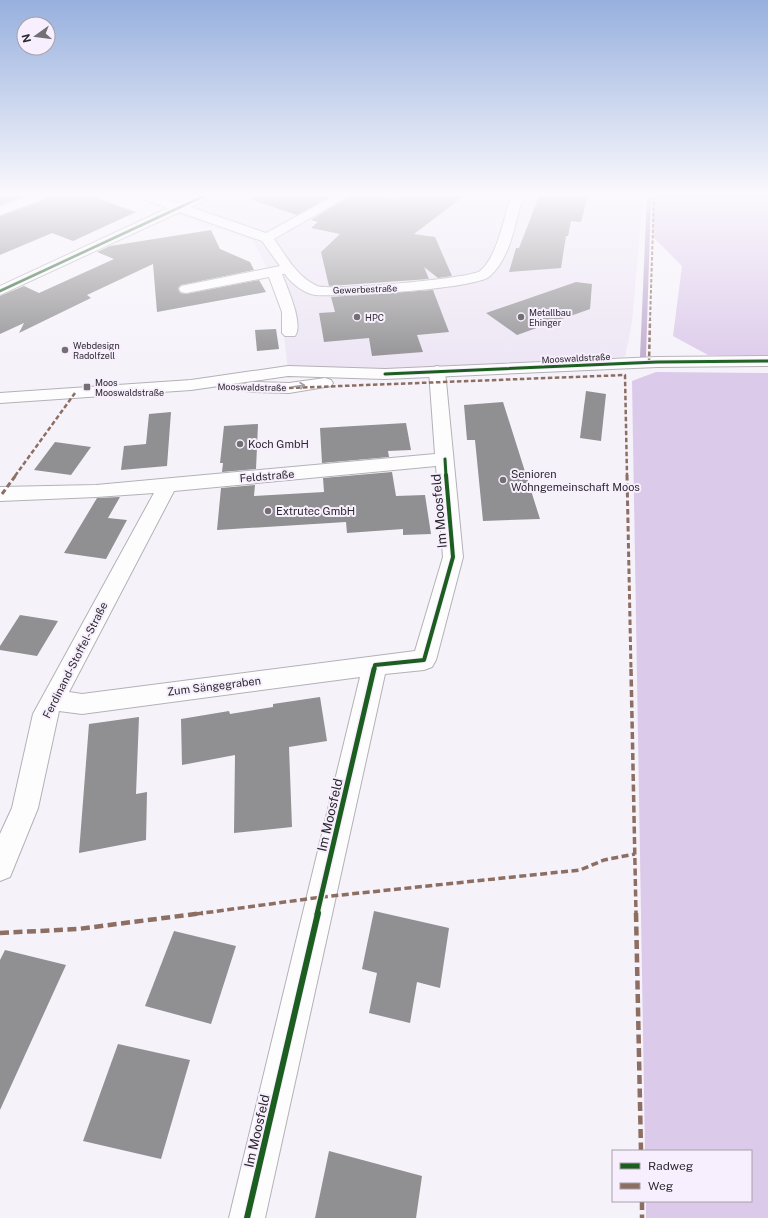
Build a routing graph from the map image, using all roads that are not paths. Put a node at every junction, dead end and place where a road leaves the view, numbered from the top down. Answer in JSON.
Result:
{"nodes":[{"id":1,"x":82,"y":253,"type":"edge"},
{"id":2,"x":273,"y":253,"type":"edge"},
{"id":3,"x":499,"y":253,"type":"edge"},
{"id":4,"x":281,"y":271,"type":"junction"},
{"id":5,"x":186,"y":289,"type":"dead end"},
{"id":6,"x":0,"y":291,"type":"edge"},
{"id":7,"x":290,"y":333,"type":"dead end"},
{"id":8,"x":768,"y":361,"type":"edge"},
{"id":9,"x":437,"y":372,"type":"junction"},
{"id":10,"x":0,"y":398,"type":"edge"},
{"id":11,"x":445,"y":459,"type":"junction"},
{"id":12,"x":168,"y":485,"type":"junction"},
{"id":13,"x":0,"y":494,"type":"edge"},
{"id":14,"x":375,"y":665,"type":"junction"},
{"id":15,"x":53,"y":700,"type":"junction"},
{"id":16,"x":0,"y":867,"type":"edge"},
{"id":17,"x":247,"y":1218,"type":"edge"}],
"edges":[{"from":1,"to":6,"type":"street"},
{"from":2,"to":4,"type":"street","name":"Gewerbestraße"},
{"from":3,"to":4,"type":"street","name":"Gewerbestraße"},
{"from":4,"to":5,"type":"street"},
{"from":4,"to":7,"type":"street","name":"Gewerbestraße"},
{"from":8,"to":9,"type":"street","name":"Mooswaldstraße"},
{"from":9,"to":10,"type":"street","name":"Mooswaldstraße"},
{"from":9,"to":11,"type":"street"},
{"from":11,"to":12,"type":"street","name":"Feldstraße"},
{"from":11,"to":14,"type":"street","name":"Im Moosfeld"},
{"from":12,"to":13,"type":"street","name":"Feldstraße"},
{"from":12,"to":15,"type":"street","name":"Ferdinand-Stoffel-Straße"},
{"from":14,"to":15,"type":"street","name":"Zum Sängegraben"},
{"from":14,"to":17,"type":"street","name":"Im Moosfeld"},
{"from":15,"to":16,"type":"street","name":"Ferdinand-Stoffel-Straße"}]}
